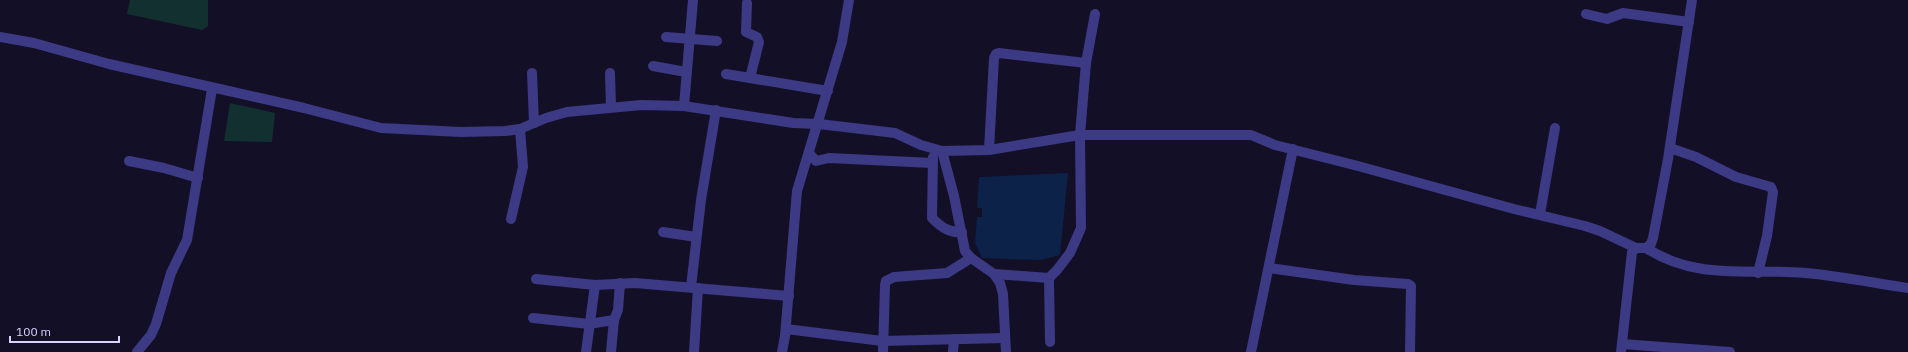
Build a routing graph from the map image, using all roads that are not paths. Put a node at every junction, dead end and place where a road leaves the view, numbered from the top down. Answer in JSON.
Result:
{"nodes":[{"id":1,"x":693,"y":0,"type":"edge"},
{"id":2,"x":849,"y":0,"type":"edge"},
{"id":3,"x":1692,"y":0,"type":"edge"},
{"id":4,"x":747,"y":3,"type":"dead end"},
{"id":5,"x":1095,"y":14,"type":"dead end"},
{"id":6,"x":1586,"y":14,"type":"dead end"},
{"id":7,"x":1689,"y":22,"type":"junction"},
{"id":8,"x":0,"y":37,"type":"edge"},
{"id":9,"x":666,"y":37,"type":"dead end"},
{"id":10,"x":689,"y":39,"type":"junction"},
{"id":11,"x":718,"y":41,"type":"dead end"},
{"id":12,"x":1086,"y":63,"type":"junction"},
{"id":13,"x":653,"y":66,"type":"dead end"},
{"id":14,"x":686,"y":72,"type":"junction"},
{"id":15,"x":532,"y":73,"type":"dead end"},
{"id":16,"x":610,"y":73,"type":"dead end"},
{"id":17,"x":726,"y":74,"type":"dead end"},
{"id":18,"x":750,"y":78,"type":"junction"},
{"id":19,"x":212,"y":89,"type":"junction"},
{"id":20,"x":828,"y":92,"type":"junction"},
{"id":21,"x":684,"y":106,"type":"junction"},
{"id":22,"x":611,"y":107,"type":"junction"},
{"id":23,"x":716,"y":110,"type":"junction"},
{"id":24,"x":534,"y":123,"type":"junction"},
{"id":25,"x":819,"y":124,"type":"junction"},
{"id":26,"x":1555,"y":128,"type":"dead end"},
{"id":27,"x":520,"y":129,"type":"junction"},
{"id":28,"x":1080,"y":135,"type":"junction"},
{"id":29,"x":1670,"y":148,"type":"junction"},
{"id":30,"x":1293,"y":149,"type":"junction"},
{"id":31,"x":938,"y":150,"type":"junction"},
{"id":32,"x":989,"y":150,"type":"junction"},
{"id":33,"x":808,"y":153,"type":"junction"},
{"id":34,"x":128,"y":161,"type":"dead end"},
{"id":35,"x":932,"y":164,"type":"junction"},
{"id":36,"x":198,"y":178,"type":"junction"},
{"id":37,"x":1540,"y":214,"type":"junction"},
{"id":38,"x":511,"y":219,"type":"dead end"},
{"id":39,"x":663,"y":232,"type":"dead end"},
{"id":40,"x":962,"y":232,"type":"junction"},
{"id":41,"x":696,"y":237,"type":"junction"},
{"id":42,"x":1641,"y":248,"type":"junction"},
{"id":43,"x":971,"y":258,"type":"junction"},
{"id":44,"x":1269,"y":268,"type":"junction"},
{"id":45,"x":1758,"y":273,"type":"junction"},
{"id":46,"x":994,"y":274,"type":"junction"},
{"id":47,"x":1049,"y":278,"type":"junction"},
{"id":48,"x":536,"y":279,"type":"dead end"},
{"id":49,"x":620,"y":283,"type":"junction"},
{"id":50,"x":595,"y":285,"type":"junction"},
{"id":51,"x":694,"y":287,"type":"junction"},
{"id":52,"x":1908,"y":288,"type":"edge"},
{"id":53,"x":789,"y":296,"type":"junction"},
{"id":54,"x":533,"y":318,"type":"dead end"},
{"id":55,"x":614,"y":320,"type":"junction"},
{"id":56,"x":589,"y":324,"type":"junction"},
{"id":57,"x":786,"y":329,"type":"junction"},
{"id":58,"x":1004,"y":338,"type":"junction"},
{"id":59,"x":954,"y":339,"type":"junction"},
{"id":60,"x":882,"y":342,"type":"junction"},
{"id":61,"x":1050,"y":342,"type":"dead end"},
{"id":62,"x":1621,"y":348,"type":"edge"},
{"id":63,"x":137,"y":352,"type":"edge"},
{"id":64,"x":586,"y":352,"type":"edge"},
{"id":65,"x":611,"y":352,"type":"edge"},
{"id":66,"x":694,"y":352,"type":"edge"},
{"id":67,"x":782,"y":352,"type":"edge"},
{"id":68,"x":882,"y":352,"type":"edge"},
{"id":69,"x":953,"y":352,"type":"edge"},
{"id":70,"x":1006,"y":352,"type":"edge"},
{"id":71,"x":1251,"y":352,"type":"edge"},
{"id":72,"x":1410,"y":352,"type":"edge"},
{"id":73,"x":1730,"y":352,"type":"edge"}],
"edges":[{"from":1,"to":10,"type":"street"},
{"from":2,"to":20,"type":"street"},
{"from":3,"to":7,"type":"street"},
{"from":4,"to":18,"type":"street"},
{"from":5,"to":12,"type":"street"},
{"from":6,"to":7,"type":"street"},
{"from":7,"to":29,"type":"street"},
{"from":8,"to":19,"type":"street"},
{"from":9,"to":10,"type":"street"},
{"from":10,"to":11,"type":"street"},
{"from":10,"to":14,"type":"street"},
{"from":12,"to":28,"type":"street"},
{"from":12,"to":32,"type":"street"},
{"from":13,"to":14,"type":"street"},
{"from":14,"to":21,"type":"street"},
{"from":15,"to":24,"type":"street"},
{"from":16,"to":22,"type":"street"},
{"from":17,"to":18,"type":"street"},
{"from":18,"to":20,"type":"street"},
{"from":19,"to":27,"type":"street"},
{"from":19,"to":36,"type":"street"},
{"from":20,"to":25,"type":"street"},
{"from":21,"to":22,"type":"street"},
{"from":21,"to":23,"type":"street"},
{"from":22,"to":24,"type":"street"},
{"from":23,"to":25,"type":"street"},
{"from":23,"to":41,"type":"street"},
{"from":24,"to":27,"type":"street"},
{"from":25,"to":31,"type":"street"},
{"from":25,"to":33,"type":"street"},
{"from":26,"to":37,"type":"street"},
{"from":27,"to":38,"type":"street"},
{"from":28,"to":30,"type":"street"},
{"from":28,"to":32,"type":"street"},
{"from":28,"to":47,"type":"street"},
{"from":29,"to":42,"type":"street"},
{"from":29,"to":45,"type":"street"},
{"from":30,"to":37,"type":"street"},
{"from":30,"to":44,"type":"street"},
{"from":31,"to":32,"type":"street"},
{"from":31,"to":35,"type":"street"},
{"from":31,"to":40,"type":"street"},
{"from":33,"to":35,"type":"street"},
{"from":33,"to":53,"type":"street"},
{"from":34,"to":36,"type":"street"},
{"from":35,"to":40,"type":"street"},
{"from":36,"to":63,"type":"street"},
{"from":37,"to":42,"type":"street"},
{"from":39,"to":41,"type":"street"},
{"from":40,"to":43,"type":"street"},
{"from":41,"to":51,"type":"street"},
{"from":42,"to":45,"type":"street"},
{"from":42,"to":62,"type":"street"},
{"from":43,"to":46,"type":"street"},
{"from":43,"to":60,"type":"street"},
{"from":44,"to":71,"type":"street"},
{"from":44,"to":72,"type":"street"},
{"from":45,"to":52,"type":"street"},
{"from":46,"to":47,"type":"street"},
{"from":46,"to":58,"type":"street"},
{"from":47,"to":61,"type":"street"},
{"from":48,"to":50,"type":"street"},
{"from":49,"to":50,"type":"street"},
{"from":49,"to":51,"type":"street"},
{"from":49,"to":55,"type":"street"},
{"from":50,"to":56,"type":"street"},
{"from":51,"to":53,"type":"street"},
{"from":51,"to":66,"type":"street"},
{"from":53,"to":57,"type":"street"},
{"from":54,"to":56,"type":"street"},
{"from":55,"to":56,"type":"street"},
{"from":55,"to":65,"type":"street"},
{"from":56,"to":64,"type":"street"},
{"from":57,"to":60,"type":"street"},
{"from":57,"to":67,"type":"street"},
{"from":58,"to":59,"type":"street"},
{"from":58,"to":70,"type":"street"},
{"from":59,"to":60,"type":"street"},
{"from":59,"to":69,"type":"street"},
{"from":60,"to":68,"type":"street"},
{"from":62,"to":73,"type":"street"}]}
